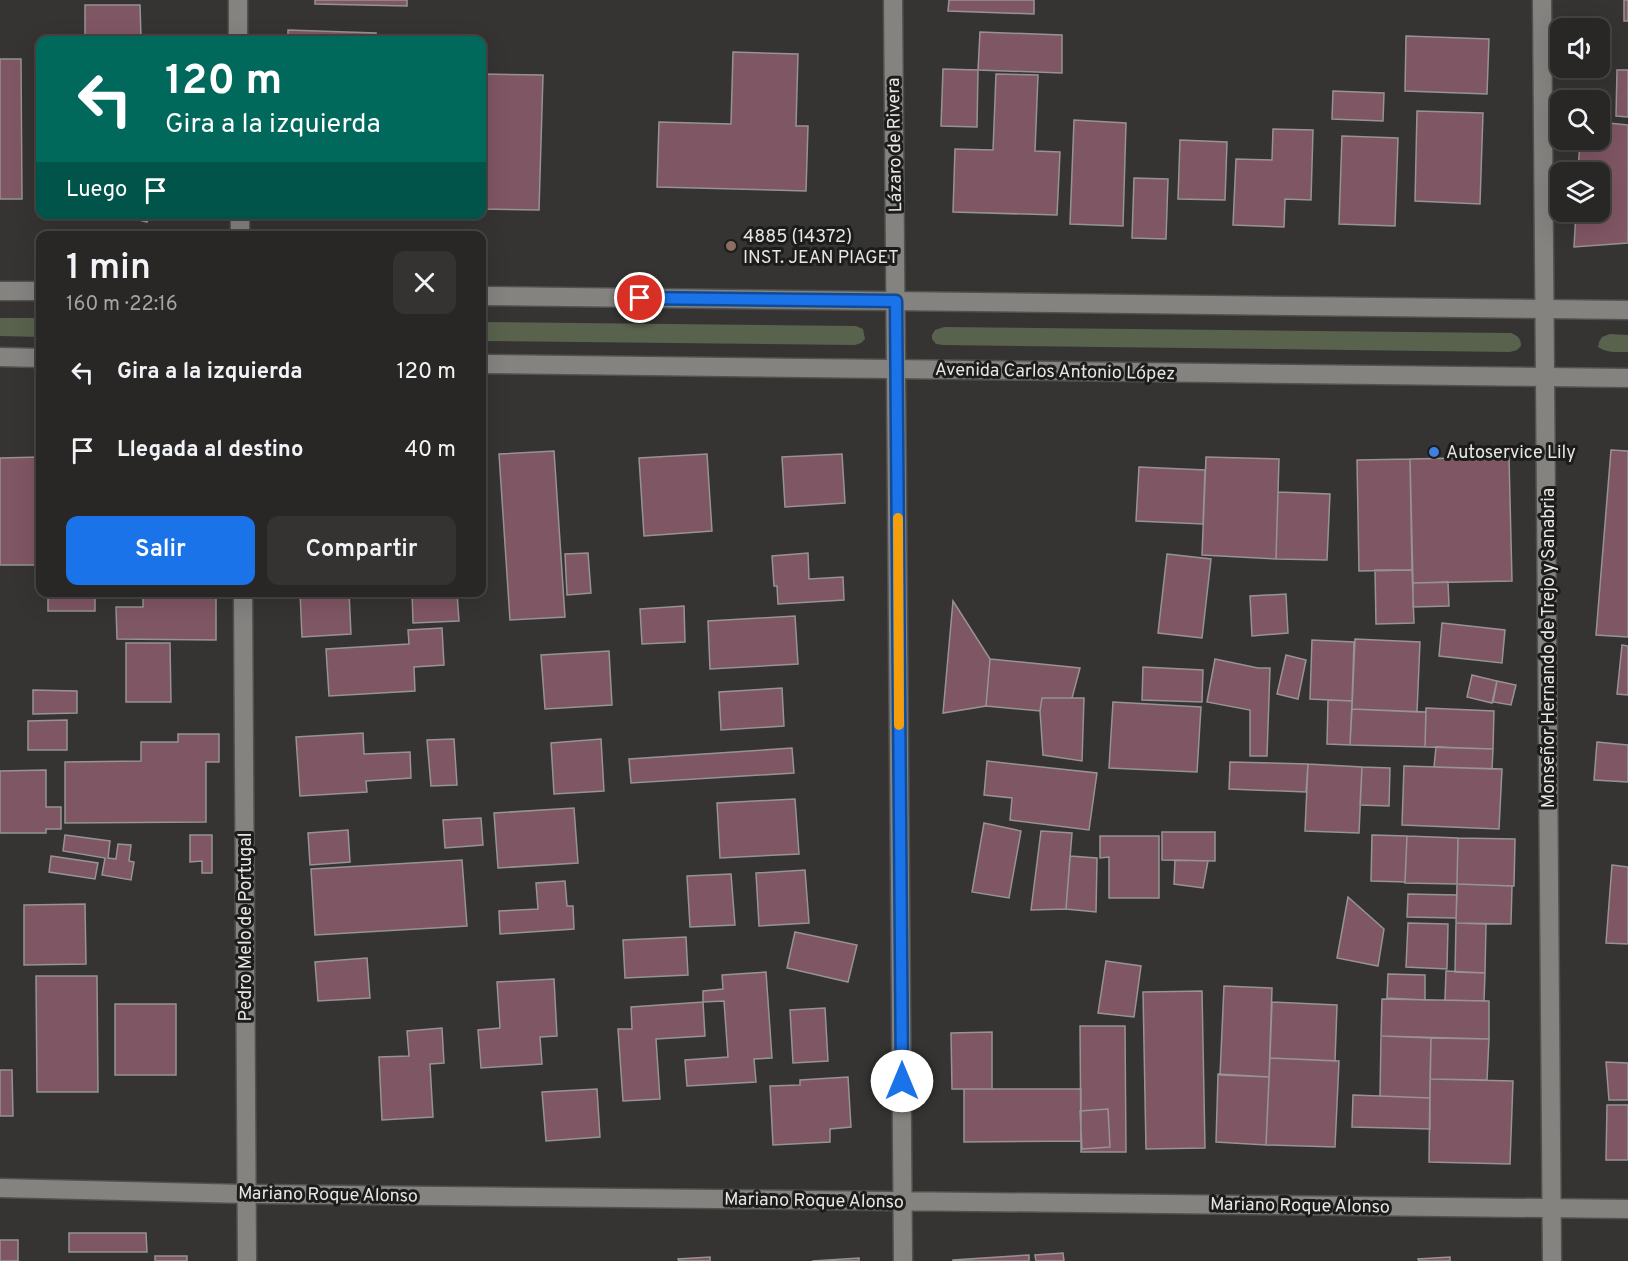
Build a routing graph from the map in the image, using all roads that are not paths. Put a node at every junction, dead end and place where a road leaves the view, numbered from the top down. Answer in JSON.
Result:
{"nodes":[{"id":1,"x":238,"y":0,"type":"edge"},
{"id":2,"x":893,"y":0,"type":"edge"},
{"id":3,"x":1542,"y":0,"type":"edge"},
{"id":4,"x":238,"y":36,"type":"edge"},
{"id":5,"x":0,"y":291,"type":"edge"},
{"id":6,"x":36,"y":291,"type":"edge"},
{"id":7,"x":486,"y":296,"type":"edge"},
{"id":8,"x":896,"y":301,"type":"junction"},
{"id":9,"x":1545,"y":308,"type":"junction"},
{"id":10,"x":1628,"y":310,"type":"edge"},
{"id":11,"x":0,"y":357,"type":"edge"},
{"id":12,"x":36,"y":358,"type":"edge"},
{"id":13,"x":486,"y":364,"type":"edge"},
{"id":14,"x":896,"y":369,"type":"junction"},
{"id":15,"x":1545,"y":377,"type":"junction"},
{"id":16,"x":1628,"y":378,"type":"edge"},
{"id":17,"x":243,"y":597,"type":"edge"},
{"id":18,"x":0,"y":1188,"type":"edge"},
{"id":19,"x":246,"y":1194,"type":"junction"},
{"id":20,"x":903,"y":1200,"type":"junction"},
{"id":21,"x":1552,"y":1208,"type":"junction"},
{"id":22,"x":1628,"y":1209,"type":"edge"},
{"id":23,"x":247,"y":1261,"type":"edge"},
{"id":24,"x":903,"y":1261,"type":"edge"},
{"id":25,"x":1552,"y":1261,"type":"edge"}],
"edges":[{"from":1,"to":4,"type":"street"},
{"from":2,"to":8,"type":"street","name":"Lázaro de Rivera"},
{"from":3,"to":9,"type":"street","name":"Monseñor Hernando de Trejo y Sanabria"},
{"from":5,"to":6,"type":"street"},
{"from":7,"to":8,"type":"street"},
{"from":8,"to":9,"type":"street"},
{"from":8,"to":14,"type":"street","name":"Lázaro de Rivera"},
{"from":9,"to":10,"type":"street"},
{"from":9,"to":15,"type":"street","name":"Monseñor Hernando de Trejo y Sanabria"},
{"from":11,"to":12,"type":"street"},
{"from":13,"to":14,"type":"street","name":"Avenida Carlos Antonio López"},
{"from":14,"to":15,"type":"street","name":"Avenida Carlos Antonio López"},
{"from":14,"to":20,"type":"street","name":"Lázaro de Rivera"},
{"from":15,"to":16,"type":"street","name":"Avenida Carlos Antonio López"},
{"from":15,"to":21,"type":"street","name":"Monseñor Hernando de Trejo y Sanabria"},
{"from":17,"to":19,"type":"street","name":"Pedro Melo de Portugal"},
{"from":18,"to":19,"type":"street","name":"Mariano Roque Alonso"},
{"from":19,"to":20,"type":"street","name":"Mariano Roque Alonso"},
{"from":19,"to":23,"type":"street","name":"Pedro Melo de Portugal"},
{"from":20,"to":21,"type":"street","name":"Mariano Roque Alonso"},
{"from":20,"to":24,"type":"street","name":"Lázaro de Rivera"},
{"from":21,"to":22,"type":"street","name":"Mariano Roque Alonso"},
{"from":21,"to":25,"type":"street","name":"Monseñor Hernando de Trejo y Sanabria"}]}
